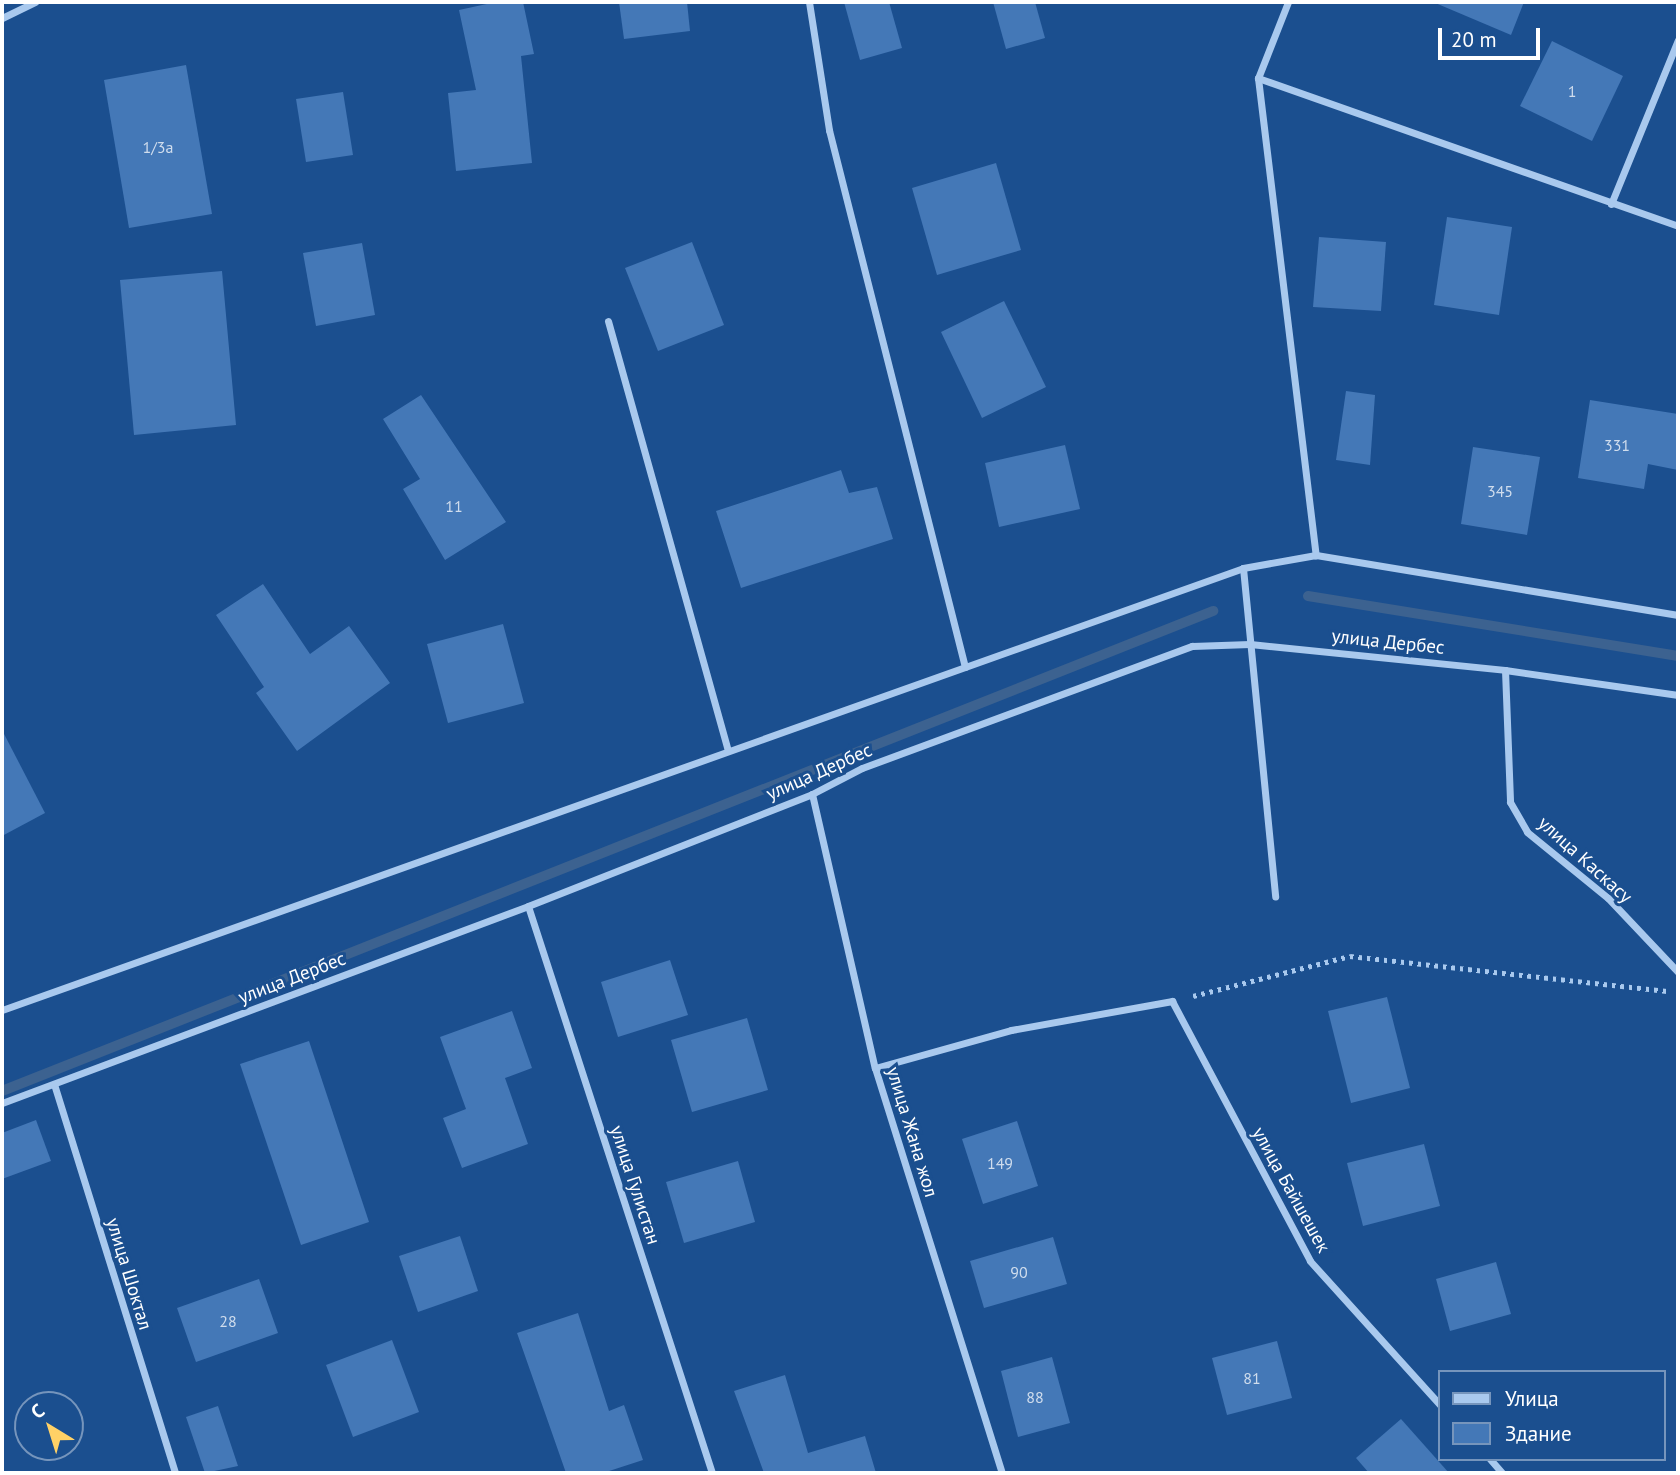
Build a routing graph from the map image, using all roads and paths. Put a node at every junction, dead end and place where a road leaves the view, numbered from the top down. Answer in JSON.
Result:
{"nodes":[{"id":1,"x":36,"y":2,"type":"edge"},
{"id":2,"x":809,"y":2,"type":"edge"},
{"id":3,"x":1288,"y":2,"type":"edge"},
{"id":4,"x":2,"y":18,"type":"edge"},
{"id":5,"x":1678,"y":40,"type":"edge"},
{"id":6,"x":1258,"y":78,"type":"junction"},
{"id":7,"x":1611,"y":204,"type":"junction"},
{"id":8,"x":1678,"y":226,"type":"edge"},
{"id":9,"x":608,"y":321,"type":"dead end"},
{"id":10,"x":1316,"y":555,"type":"junction"},
{"id":11,"x":1243,"y":568,"type":"junction"},
{"id":12,"x":1678,"y":615,"type":"edge"},
{"id":13,"x":1250,"y":644,"type":"junction"},
{"id":14,"x":965,"y":667,"type":"junction"},
{"id":15,"x":1505,"y":670,"type":"junction"},
{"id":16,"x":1678,"y":695,"type":"edge"},
{"id":17,"x":728,"y":750,"type":"junction"},
{"id":18,"x":812,"y":794,"type":"junction"},
{"id":19,"x":1275,"y":896,"type":"dead end"},
{"id":20,"x":528,"y":906,"type":"junction"},
{"id":21,"x":1678,"y":972,"type":"edge"},
{"id":22,"x":1678,"y":992,"type":"edge"},
{"id":23,"x":1172,"y":1001,"type":"junction"},
{"id":24,"x":2,"y":1010,"type":"edge"},
{"id":25,"x":875,"y":1068,"type":"junction"},
{"id":26,"x":54,"y":1084,"type":"junction"},
{"id":27,"x":2,"y":1103,"type":"edge"},
{"id":28,"x":1438,"y":1403,"type":"edge"},
{"id":29,"x":175,"y":1473,"type":"edge"},
{"id":30,"x":712,"y":1473,"type":"edge"},
{"id":31,"x":1002,"y":1473,"type":"edge"}],
"edges":[{"from":1,"to":4,"type":"street"},
{"from":2,"to":14,"type":"street"},
{"from":3,"to":6,"type":"street"},
{"from":5,"to":7,"type":"street"},
{"from":6,"to":7,"type":"street"},
{"from":6,"to":10,"type":"street"},
{"from":7,"to":8,"type":"street"},
{"from":9,"to":17,"type":"street"},
{"from":10,"to":11,"type":"street"},
{"from":10,"to":12,"type":"street"},
{"from":11,"to":13,"type":"street"},
{"from":11,"to":14,"type":"street"},
{"from":13,"to":15,"type":"street","name":"улица Дербес"},
{"from":13,"to":18,"type":"street","name":"улица Дербес"},
{"from":13,"to":19,"type":"street"},
{"from":14,"to":17,"type":"street"},
{"from":15,"to":16,"type":"street","name":"улица Дербес"},
{"from":15,"to":21,"type":"street","name":"улица Каскасу"},
{"from":17,"to":24,"type":"street"},
{"from":18,"to":20,"type":"street","name":"улица Дербес"},
{"from":18,"to":25,"type":"street","name":"улица Жана жол"},
{"from":20,"to":26,"type":"street","name":"улица Дербес"},
{"from":20,"to":30,"type":"street","name":"улица Гулистан"},
{"from":22,"to":23,"type":"path"},
{"from":23,"to":25,"type":"street"},
{"from":23,"to":28,"type":"street","name":"улица Байшешек"},
{"from":25,"to":31,"type":"street","name":"улица Жана жол"},
{"from":26,"to":27,"type":"street","name":"улица Дербес"},
{"from":26,"to":29,"type":"street","name":"улица Шоктал"}]}
